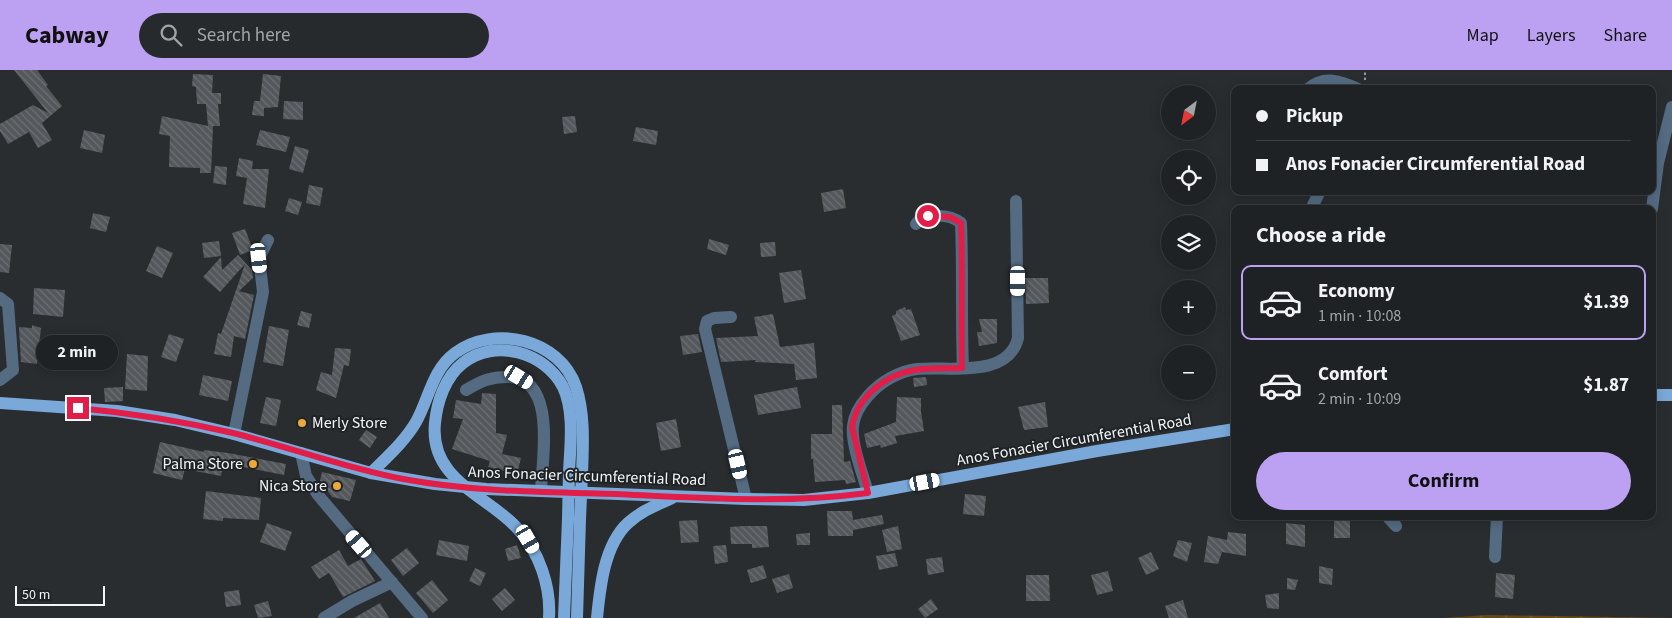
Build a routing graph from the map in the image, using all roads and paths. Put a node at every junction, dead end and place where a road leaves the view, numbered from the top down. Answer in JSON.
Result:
{"nodes":[{"id":1,"x":1316,"y":85,"type":"edge"},
{"id":2,"x":1349,"y":85,"type":"edge"},
{"id":3,"x":1672,"y":107,"type":"edge"},
{"id":4,"x":1656,"y":179,"type":"edge"},
{"id":5,"x":1016,"y":201,"type":"dead end"},
{"id":6,"x":916,"y":224,"type":"dead end"},
{"id":7,"x":268,"y":240,"type":"dead end"},
{"id":8,"x":0,"y":298,"type":"edge"},
{"id":9,"x":731,"y":317,"type":"dead end"},
{"id":10,"x":962,"y":368,"type":"junction"},
{"id":11,"x":0,"y":380,"type":"edge"},
{"id":12,"x":466,"y":390,"type":"dead end"},
{"id":13,"x":435,"y":395,"type":"junction"},
{"id":14,"x":1672,"y":395,"type":"edge"},
{"id":15,"x":1656,"y":396,"type":"edge"},
{"id":16,"x":0,"y":403,"type":"edge"},
{"id":17,"x":1231,"y":430,"type":"edge"},
{"id":18,"x":234,"y":434,"type":"junction"},
{"id":19,"x":301,"y":453,"type":"junction"},
{"id":20,"x":371,"y":472,"type":"junction"},
{"id":21,"x":463,"y":487,"type":"junction"},
{"id":22,"x":541,"y":491,"type":"junction"},
{"id":23,"x":868,"y":493,"type":"junction"},
{"id":24,"x":676,"y":496,"type":"junction"},
{"id":25,"x":746,"y":499,"type":"junction"},
{"id":26,"x":574,"y":519,"type":"junction"},
{"id":27,"x":1497,"y":520,"type":"edge"},
{"id":28,"x":1495,"y":557,"type":"dead end"},
{"id":29,"x":392,"y":582,"type":"junction"},
{"id":30,"x":549,"y":616,"type":"edge"},
{"id":31,"x":324,"y":618,"type":"edge"},
{"id":32,"x":422,"y":618,"type":"edge"},
{"id":33,"x":564,"y":618,"type":"edge"},
{"id":34,"x":577,"y":618,"type":"edge"},
{"id":35,"x":597,"y":618,"type":"edge"}],
"edges":[{"from":1,"to":2,"type":"street"},
{"from":3,"to":4,"type":"street"},
{"from":5,"to":10,"type":"street"},
{"from":6,"to":10,"type":"street"},
{"from":7,"to":18,"type":"street"},
{"from":8,"to":11,"type":"street"},
{"from":9,"to":25,"type":"street"},
{"from":10,"to":23,"type":"street"},
{"from":12,"to":22,"type":"street"},
{"from":13,"to":20,"type":"main road"},
{"from":13,"to":21,"type":"main road"},
{"from":13,"to":26,"type":"main road","bridge":true},
{"from":14,"to":15,"type":"main road"},
{"from":16,"to":18,"type":"main road","name":"Anos Fonacier Circumferential Road"},
{"from":17,"to":23,"type":"main road","name":"Anos Fonacier Circumferential Road"},
{"from":18,"to":19,"type":"main road","name":"Anos Fonacier Circumferential Road"},
{"from":19,"to":20,"type":"main road","name":"Anos Fonacier Circumferential Road"},
{"from":19,"to":29,"type":"street"},
{"from":20,"to":21,"type":"main road","name":"Anos Fonacier Circumferential Road"},
{"from":21,"to":22,"type":"main road","name":"Anos Fonacier Circumferential Road"},
{"from":21,"to":30,"type":"main road"},
{"from":22,"to":24,"type":"main road","name":"Anos Fonacier Circumferential Road"},
{"from":23,"to":25,"type":"main road","name":"Anos Fonacier Circumferential Road"},
{"from":24,"to":25,"type":"main road","name":"Anos Fonacier Circumferential Road"},
{"from":24,"to":35,"type":"main road"},
{"from":26,"to":33,"type":"main road"},
{"from":26,"to":34,"type":"main road"},
{"from":27,"to":28,"type":"street"},
{"from":29,"to":31,"type":"street"},
{"from":29,"to":32,"type":"street"}]}
